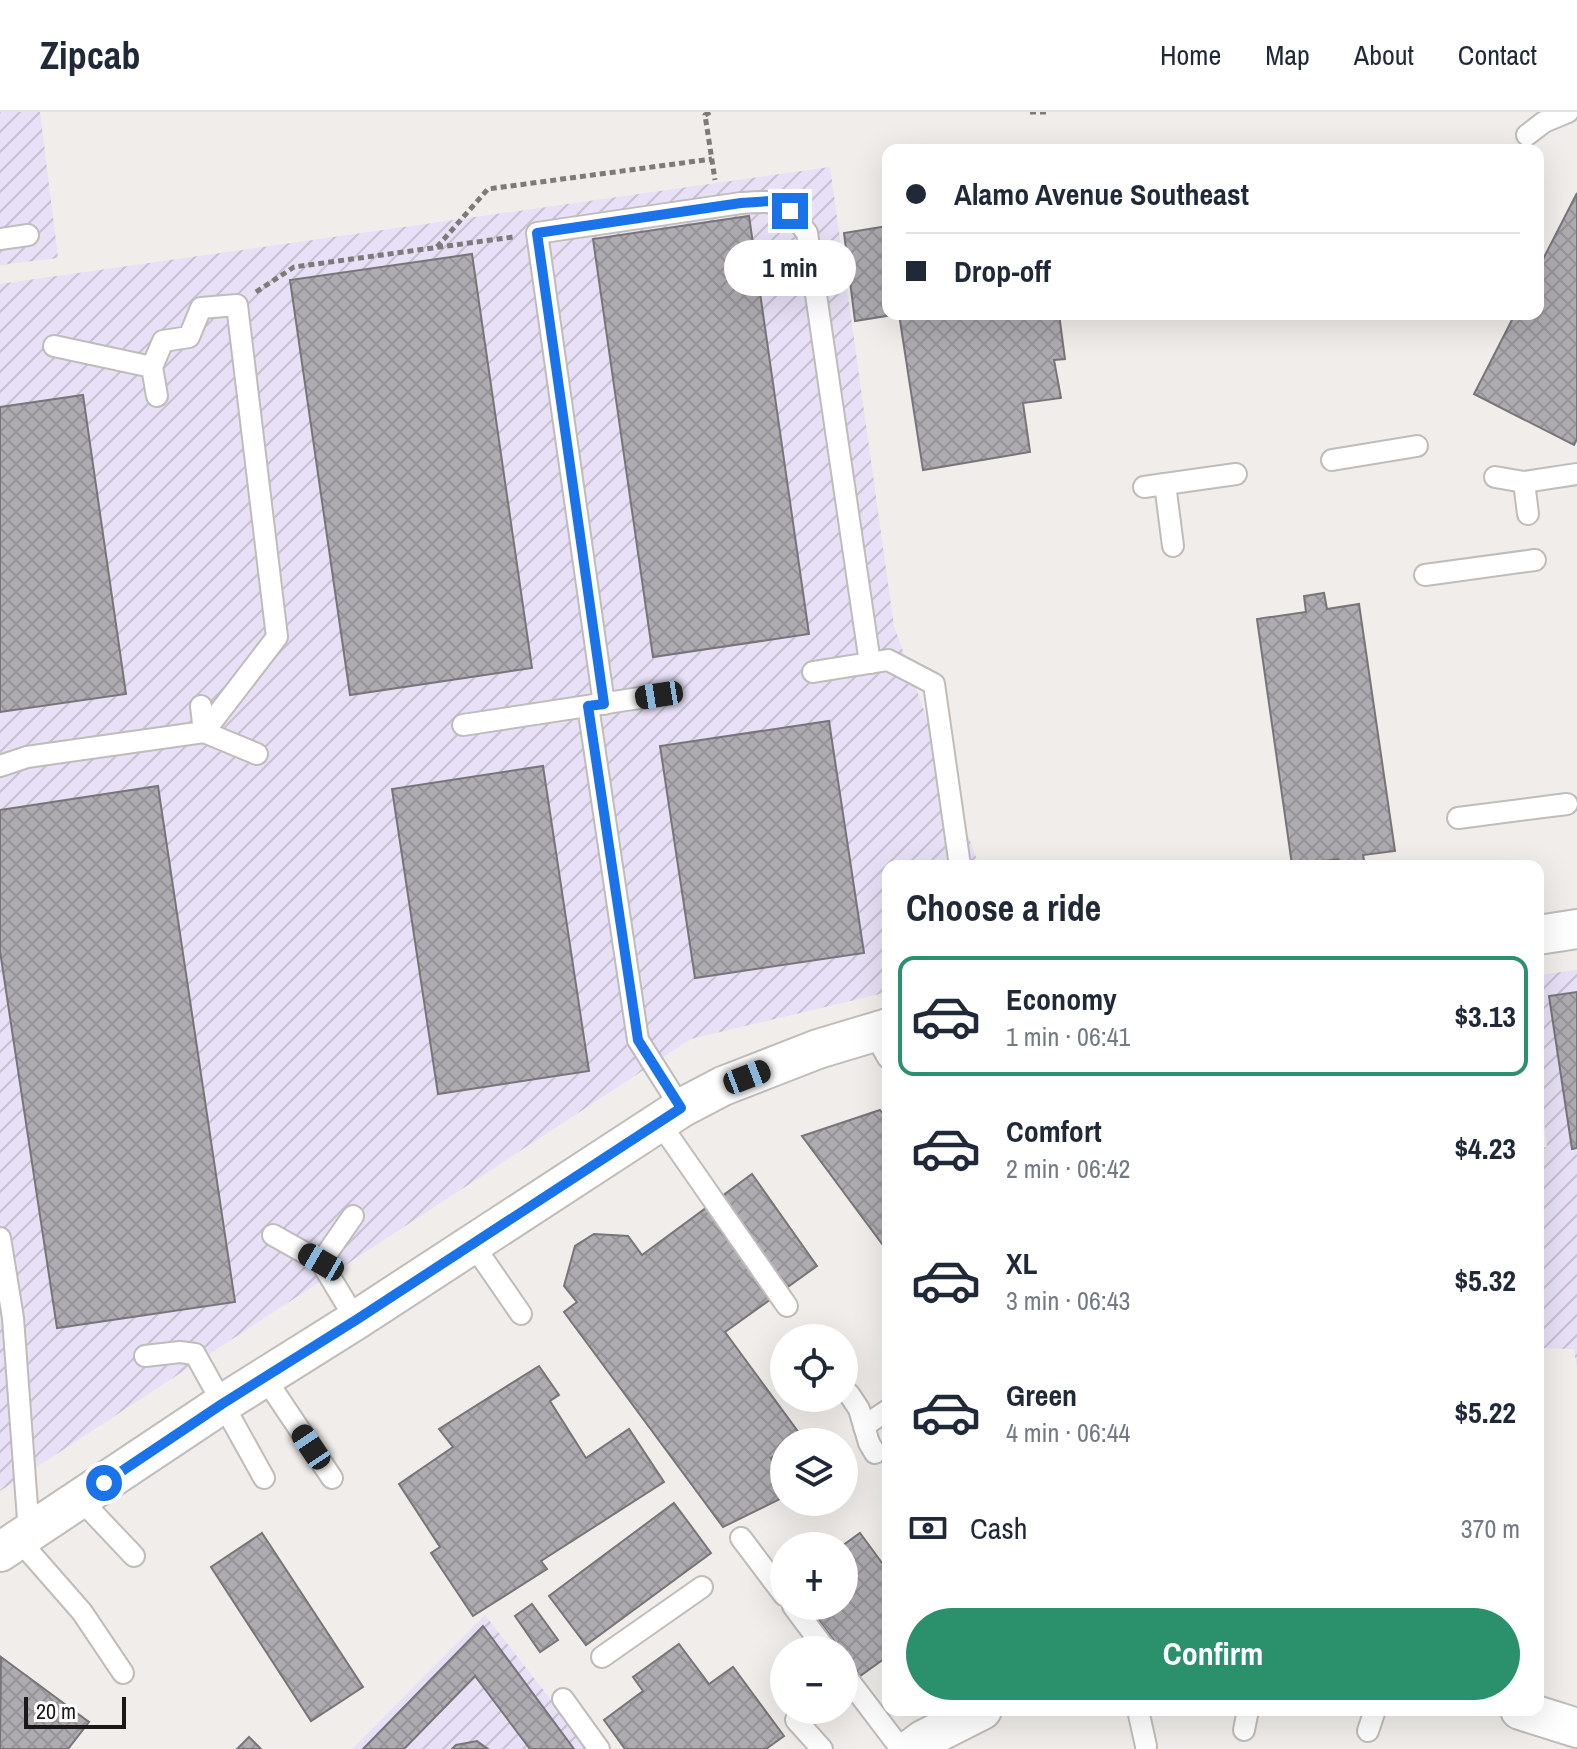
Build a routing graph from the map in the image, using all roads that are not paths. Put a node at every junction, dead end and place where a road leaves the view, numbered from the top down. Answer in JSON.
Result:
{"nodes":[{"id":1,"x":1568,"y":112,"type":"edge"},
{"id":2,"x":1527,"y":135,"type":"dead end"},
{"id":3,"x":28,"y":235,"type":"dead end"},
{"id":4,"x":0,"y":239,"type":"edge"},
{"id":5,"x":54,"y":346,"type":"dead end"},
{"id":6,"x":152,"y":367,"type":"junction"},
{"id":7,"x":157,"y":396,"type":"dead end"},
{"id":8,"x":1417,"y":446,"type":"dead end"},
{"id":9,"x":1332,"y":460,"type":"dead end"},
{"id":10,"x":1236,"y":474,"type":"dead end"},
{"id":11,"x":1577,"y":474,"type":"edge"},
{"id":12,"x":1495,"y":477,"type":"dead end"},
{"id":13,"x":1524,"y":482,"type":"junction"},
{"id":14,"x":1165,"y":484,"type":"junction"},
{"id":15,"x":1144,"y":487,"type":"dead end"},
{"id":16,"x":1528,"y":514,"type":"dead end"},
{"id":17,"x":1173,"y":546,"type":"dead end"},
{"id":18,"x":1535,"y":560,"type":"dead end"},
{"id":19,"x":1425,"y":575,"type":"dead end"},
{"id":20,"x":870,"y":663,"type":"junction"},
{"id":21,"x":813,"y":672,"type":"dead end"},
{"id":22,"x":659,"y":695,"type":"dead end"},
{"id":23,"x":596,"y":705,"type":"junction"},
{"id":24,"x":201,"y":706,"type":"dead end"},
{"id":25,"x":463,"y":725,"type":"dead end"},
{"id":26,"x":204,"y":732,"type":"junction"},
{"id":27,"x":257,"y":754,"type":"dead end"},
{"id":28,"x":0,"y":766,"type":"edge"},
{"id":29,"x":1567,"y":804,"type":"dead end"},
{"id":30,"x":1458,"y":818,"type":"dead end"},
{"id":31,"x":959,"y":860,"type":"edge"},
{"id":32,"x":1577,"y":929,"type":"edge"},
{"id":33,"x":1544,"y":934,"type":"edge"},
{"id":34,"x":882,"y":1039,"type":"edge"},
{"id":35,"x":670,"y":1115,"type":"junction"},
{"id":36,"x":353,"y":1216,"type":"dead end"},
{"id":37,"x":273,"y":1235,"type":"dead end"},
{"id":38,"x":0,"y":1238,"type":"edge"},
{"id":39,"x":472,"y":1243,"type":"junction"},
{"id":40,"x":321,"y":1262,"type":"junction"},
{"id":41,"x":787,"y":1306,"type":"dead end"},
{"id":42,"x":521,"y":1314,"type":"dead end"},
{"id":43,"x":356,"y":1320,"type":"junction"},
{"id":44,"x":145,"y":1356,"type":"dead end"},
{"id":45,"x":265,"y":1378,"type":"junction"},
{"id":46,"x":222,"y":1404,"type":"junction"},
{"id":47,"x":858,"y":1408,"type":"edge"},
{"id":48,"x":882,"y":1414,"type":"edge"},
{"id":49,"x":864,"y":1426,"type":"junction"},
{"id":50,"x":875,"y":1453,"type":"dead end"},
{"id":51,"x":264,"y":1478,"type":"dead end"},
{"id":52,"x":332,"y":1478,"type":"dead end"},
{"id":53,"x":80,"y":1499,"type":"junction"},
{"id":54,"x":741,"y":1538,"type":"dead end"},
{"id":55,"x":16,"y":1542,"type":"edge"},
{"id":56,"x":134,"y":1556,"type":"dead end"},
{"id":57,"x":770,"y":1576,"type":"edge"},
{"id":58,"x":702,"y":1587,"type":"dead end"},
{"id":59,"x":602,"y":1657,"type":"dead end"},
{"id":60,"x":123,"y":1673,"type":"dead end"},
{"id":61,"x":858,"y":1692,"type":"edge"},
{"id":62,"x":563,"y":1699,"type":"dead end"},
{"id":63,"x":970,"y":1716,"type":"edge"},
{"id":64,"x":1139,"y":1716,"type":"edge"},
{"id":65,"x":1373,"y":1716,"type":"edge"},
{"id":66,"x":1539,"y":1716,"type":"edge"},
{"id":67,"x":800,"y":1724,"type":"edge"},
{"id":68,"x":1577,"y":1728,"type":"edge"},
{"id":69,"x":1368,"y":1731,"type":"dead end"},
{"id":70,"x":1146,"y":1746,"type":"dead end"},
{"id":71,"x":599,"y":1749,"type":"edge"},
{"id":72,"x":822,"y":1749,"type":"edge"},
{"id":73,"x":901,"y":1749,"type":"edge"},
{"id":74,"x":911,"y":1749,"type":"edge"}],
"edges":[{"from":1,"to":2,"type":"lane"},
{"from":3,"to":4,"type":"lane"},
{"from":5,"to":6,"type":"lane"},
{"from":6,"to":7,"type":"lane"},
{"from":6,"to":26,"type":"lane"},
{"from":8,"to":9,"type":"lane"},
{"from":10,"to":14,"type":"lane"},
{"from":11,"to":13,"type":"lane"},
{"from":12,"to":13,"type":"lane"},
{"from":13,"to":16,"type":"lane"},
{"from":14,"to":15,"type":"lane"},
{"from":14,"to":17,"type":"lane"},
{"from":18,"to":19,"type":"lane"},
{"from":20,"to":21,"type":"lane"},
{"from":20,"to":23,"type":"lane"},
{"from":20,"to":31,"type":"lane"},
{"from":22,"to":23,"type":"lane"},
{"from":23,"to":25,"type":"lane"},
{"from":23,"to":35,"type":"lane"},
{"from":24,"to":26,"type":"lane"},
{"from":26,"to":27,"type":"lane"},
{"from":26,"to":28,"type":"lane"},
{"from":29,"to":30,"type":"lane"},
{"from":32,"to":33,"type":"street"},
{"from":34,"to":35,"type":"street"},
{"from":35,"to":39,"type":"street"},
{"from":35,"to":41,"type":"lane"},
{"from":36,"to":40,"type":"lane"},
{"from":37,"to":40,"type":"lane"},
{"from":38,"to":55,"type":"lane"},
{"from":39,"to":42,"type":"lane"},
{"from":39,"to":43,"type":"street"},
{"from":40,"to":43,"type":"lane"},
{"from":43,"to":45,"type":"street"},
{"from":44,"to":46,"type":"lane"},
{"from":45,"to":46,"type":"street"},
{"from":45,"to":52,"type":"lane"},
{"from":46,"to":51,"type":"lane"},
{"from":46,"to":53,"type":"street"},
{"from":47,"to":49,"type":"lane"},
{"from":48,"to":49,"type":"lane"},
{"from":49,"to":50,"type":"lane"},
{"from":53,"to":55,"type":"street"},
{"from":53,"to":56,"type":"lane"},
{"from":54,"to":57,"type":"lane"},
{"from":55,"to":60,"type":"lane"},
{"from":58,"to":59,"type":"lane"},
{"from":61,"to":73,"type":"lane"},
{"from":62,"to":71,"type":"lane"},
{"from":63,"to":74,"type":"street"},
{"from":64,"to":70,"type":"lane"},
{"from":65,"to":69,"type":"lane"},
{"from":66,"to":68,"type":"street"},
{"from":67,"to":72,"type":"lane"}]}
